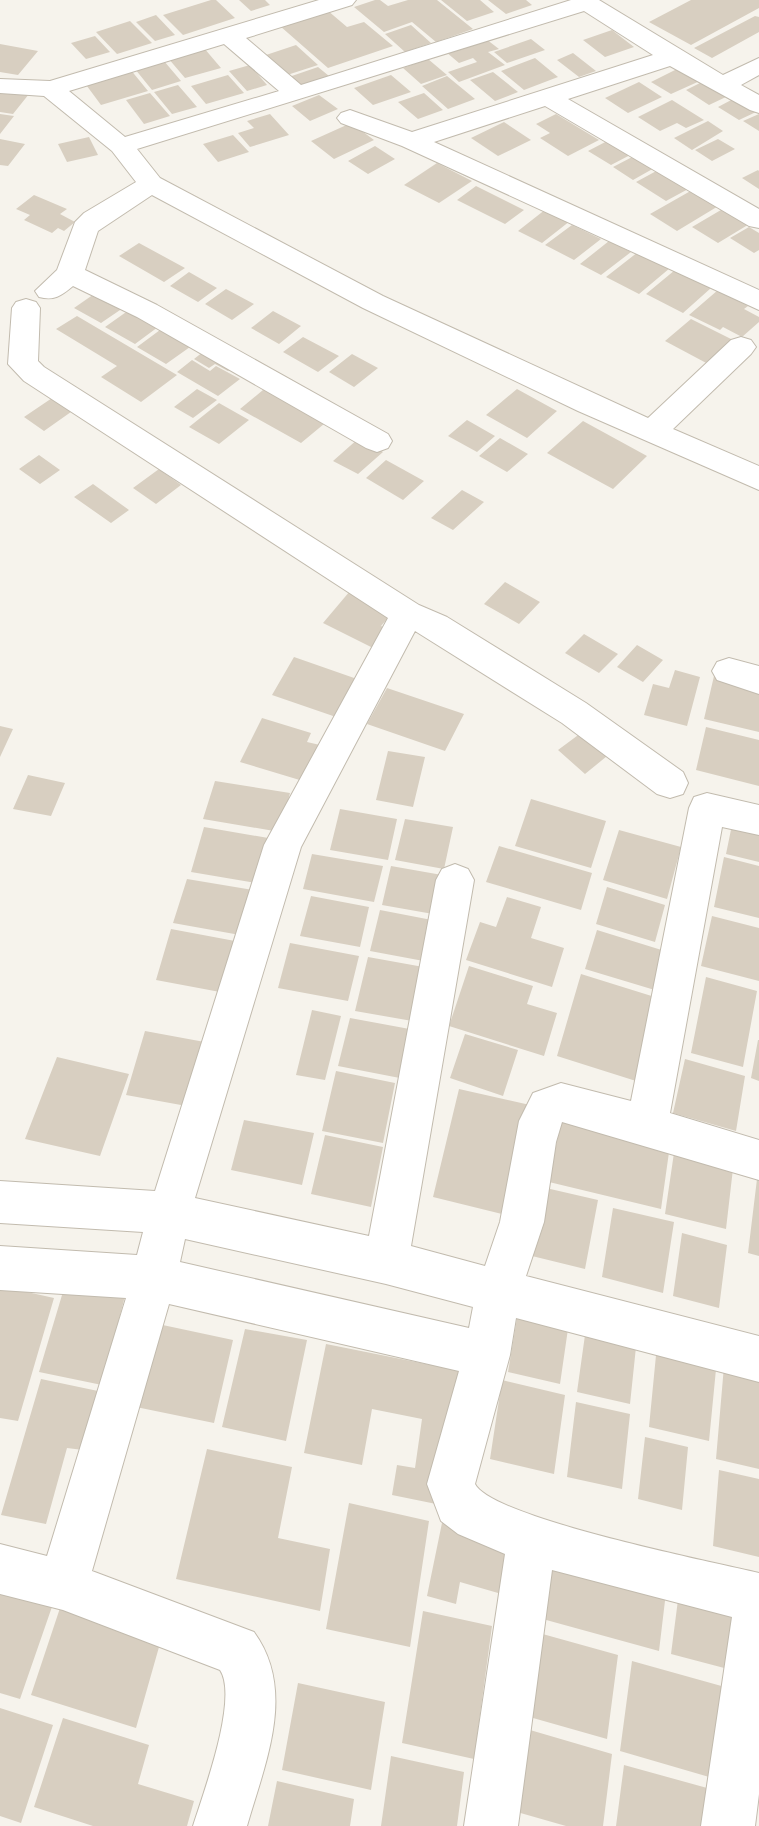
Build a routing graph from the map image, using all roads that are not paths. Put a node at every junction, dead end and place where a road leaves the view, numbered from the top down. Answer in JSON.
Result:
{"nodes":[{"id":1,"x":344,"y":0,"type":"edge"},
{"id":2,"x":585,"y":1,"type":"edge"},
{"id":3,"x":228,"y":35,"type":"junction"},
{"id":4,"x":672,"y":57,"type":"junction"},
{"id":5,"x":759,"y":65,"type":"edge"},
{"id":6,"x":723,"y":85,"type":"junction"},
{"id":7,"x":0,"y":86,"type":"edge"},
{"id":8,"x":51,"y":89,"type":"junction"},
{"id":9,"x":297,"y":94,"type":"junction"},
{"id":10,"x":545,"y":96,"type":"junction"},
{"id":11,"x":759,"y":105,"type":"edge"},
{"id":12,"x":350,"y":118,"type":"dead end"},
{"id":13,"x":411,"y":141,"type":"junction"},
{"id":14,"x":121,"y":146,"type":"junction"},
{"id":15,"x":150,"y":184,"type":"junction"},
{"id":16,"x":759,"y":220,"type":"edge"},
{"id":17,"x":70,"y":274,"type":"junction"},
{"id":18,"x":759,"y":301,"type":"edge"},
{"id":19,"x":13,"y":307,"type":"edge"},
{"id":20,"x":741,"y":347,"type":"dead end"},
{"id":21,"x":652,"y":430,"type":"junction"},
{"id":22,"x":377,"y":441,"type":"dead end"},
{"id":23,"x":759,"y":479,"type":"edge"},
{"id":24,"x":407,"y":614,"type":"junction"},
{"id":25,"x":670,"y":783,"type":"dead end"},
{"id":26,"x":759,"y":820,"type":"edge"},
{"id":27,"x":455,"y":880,"type":"dead end"},
{"id":28,"x":647,"y":1126,"type":"junction"},
{"id":29,"x":759,"y":1160,"type":"edge"},
{"id":30,"x":0,"y":1202,"type":"edge"},
{"id":31,"x":169,"y":1214,"type":"junction"},
{"id":32,"x":386,"y":1262,"type":"junction"},
{"id":33,"x":0,"y":1268,"type":"edge"},
{"id":34,"x":154,"y":1278,"type":"junction"},
{"id":35,"x":499,"y":1291,"type":"junction"},
{"id":36,"x":487,"y":1355,"type":"junction"},
{"id":37,"x":759,"y":1359,"type":"edge"},
{"id":38,"x":532,"y":1540,"type":"junction"},
{"id":39,"x":0,"y":1569,"type":"edge"},
{"id":40,"x":63,"y":1585,"type":"junction"},
{"id":41,"x":759,"y":1600,"type":"edge"},
{"id":42,"x":220,"y":1826,"type":"edge"},
{"id":43,"x":491,"y":1826,"type":"edge"},
{"id":44,"x":728,"y":1826,"type":"edge"}],
"edges":[{"from":1,"to":3,"type":"street"},
{"from":2,"to":4,"type":"street"},
{"from":2,"to":9,"type":"street"},
{"from":3,"to":8,"type":"street"},
{"from":3,"to":9,"type":"street"},
{"from":4,"to":6,"type":"street"},
{"from":4,"to":10,"type":"street"},
{"from":5,"to":6,"type":"street"},
{"from":6,"to":11,"type":"street"},
{"from":7,"to":8,"type":"street"},
{"from":8,"to":14,"type":"street"},
{"from":9,"to":14,"type":"street"},
{"from":10,"to":13,"type":"street"},
{"from":10,"to":16,"type":"street"},
{"from":12,"to":13,"type":"street"},
{"from":13,"to":18,"type":"street"},
{"from":14,"to":15,"type":"street"},
{"from":15,"to":17,"type":"street"},
{"from":15,"to":21,"type":"street"},
{"from":17,"to":19,"type":"street"},
{"from":17,"to":22,"type":"street"},
{"from":19,"to":24,"type":"street"},
{"from":20,"to":21,"type":"street"},
{"from":21,"to":23,"type":"street"},
{"from":24,"to":25,"type":"street"},
{"from":24,"to":31,"type":"street"},
{"from":26,"to":28,"type":"street"},
{"from":27,"to":32,"type":"street"},
{"from":28,"to":29,"type":"street"},
{"from":28,"to":35,"type":"street"},
{"from":30,"to":31,"type":"street"},
{"from":31,"to":32,"type":"street"},
{"from":31,"to":34,"type":"street"},
{"from":32,"to":35,"type":"street"},
{"from":33,"to":34,"type":"street"},
{"from":34,"to":36,"type":"street"},
{"from":34,"to":40,"type":"street"},
{"from":35,"to":36,"type":"street"},
{"from":35,"to":37,"type":"street"},
{"from":36,"to":38,"type":"street"},
{"from":38,"to":41,"type":"street"},
{"from":38,"to":43,"type":"street"},
{"from":39,"to":40,"type":"street"},
{"from":40,"to":42,"type":"street"},
{"from":41,"to":44,"type":"street"}]}
